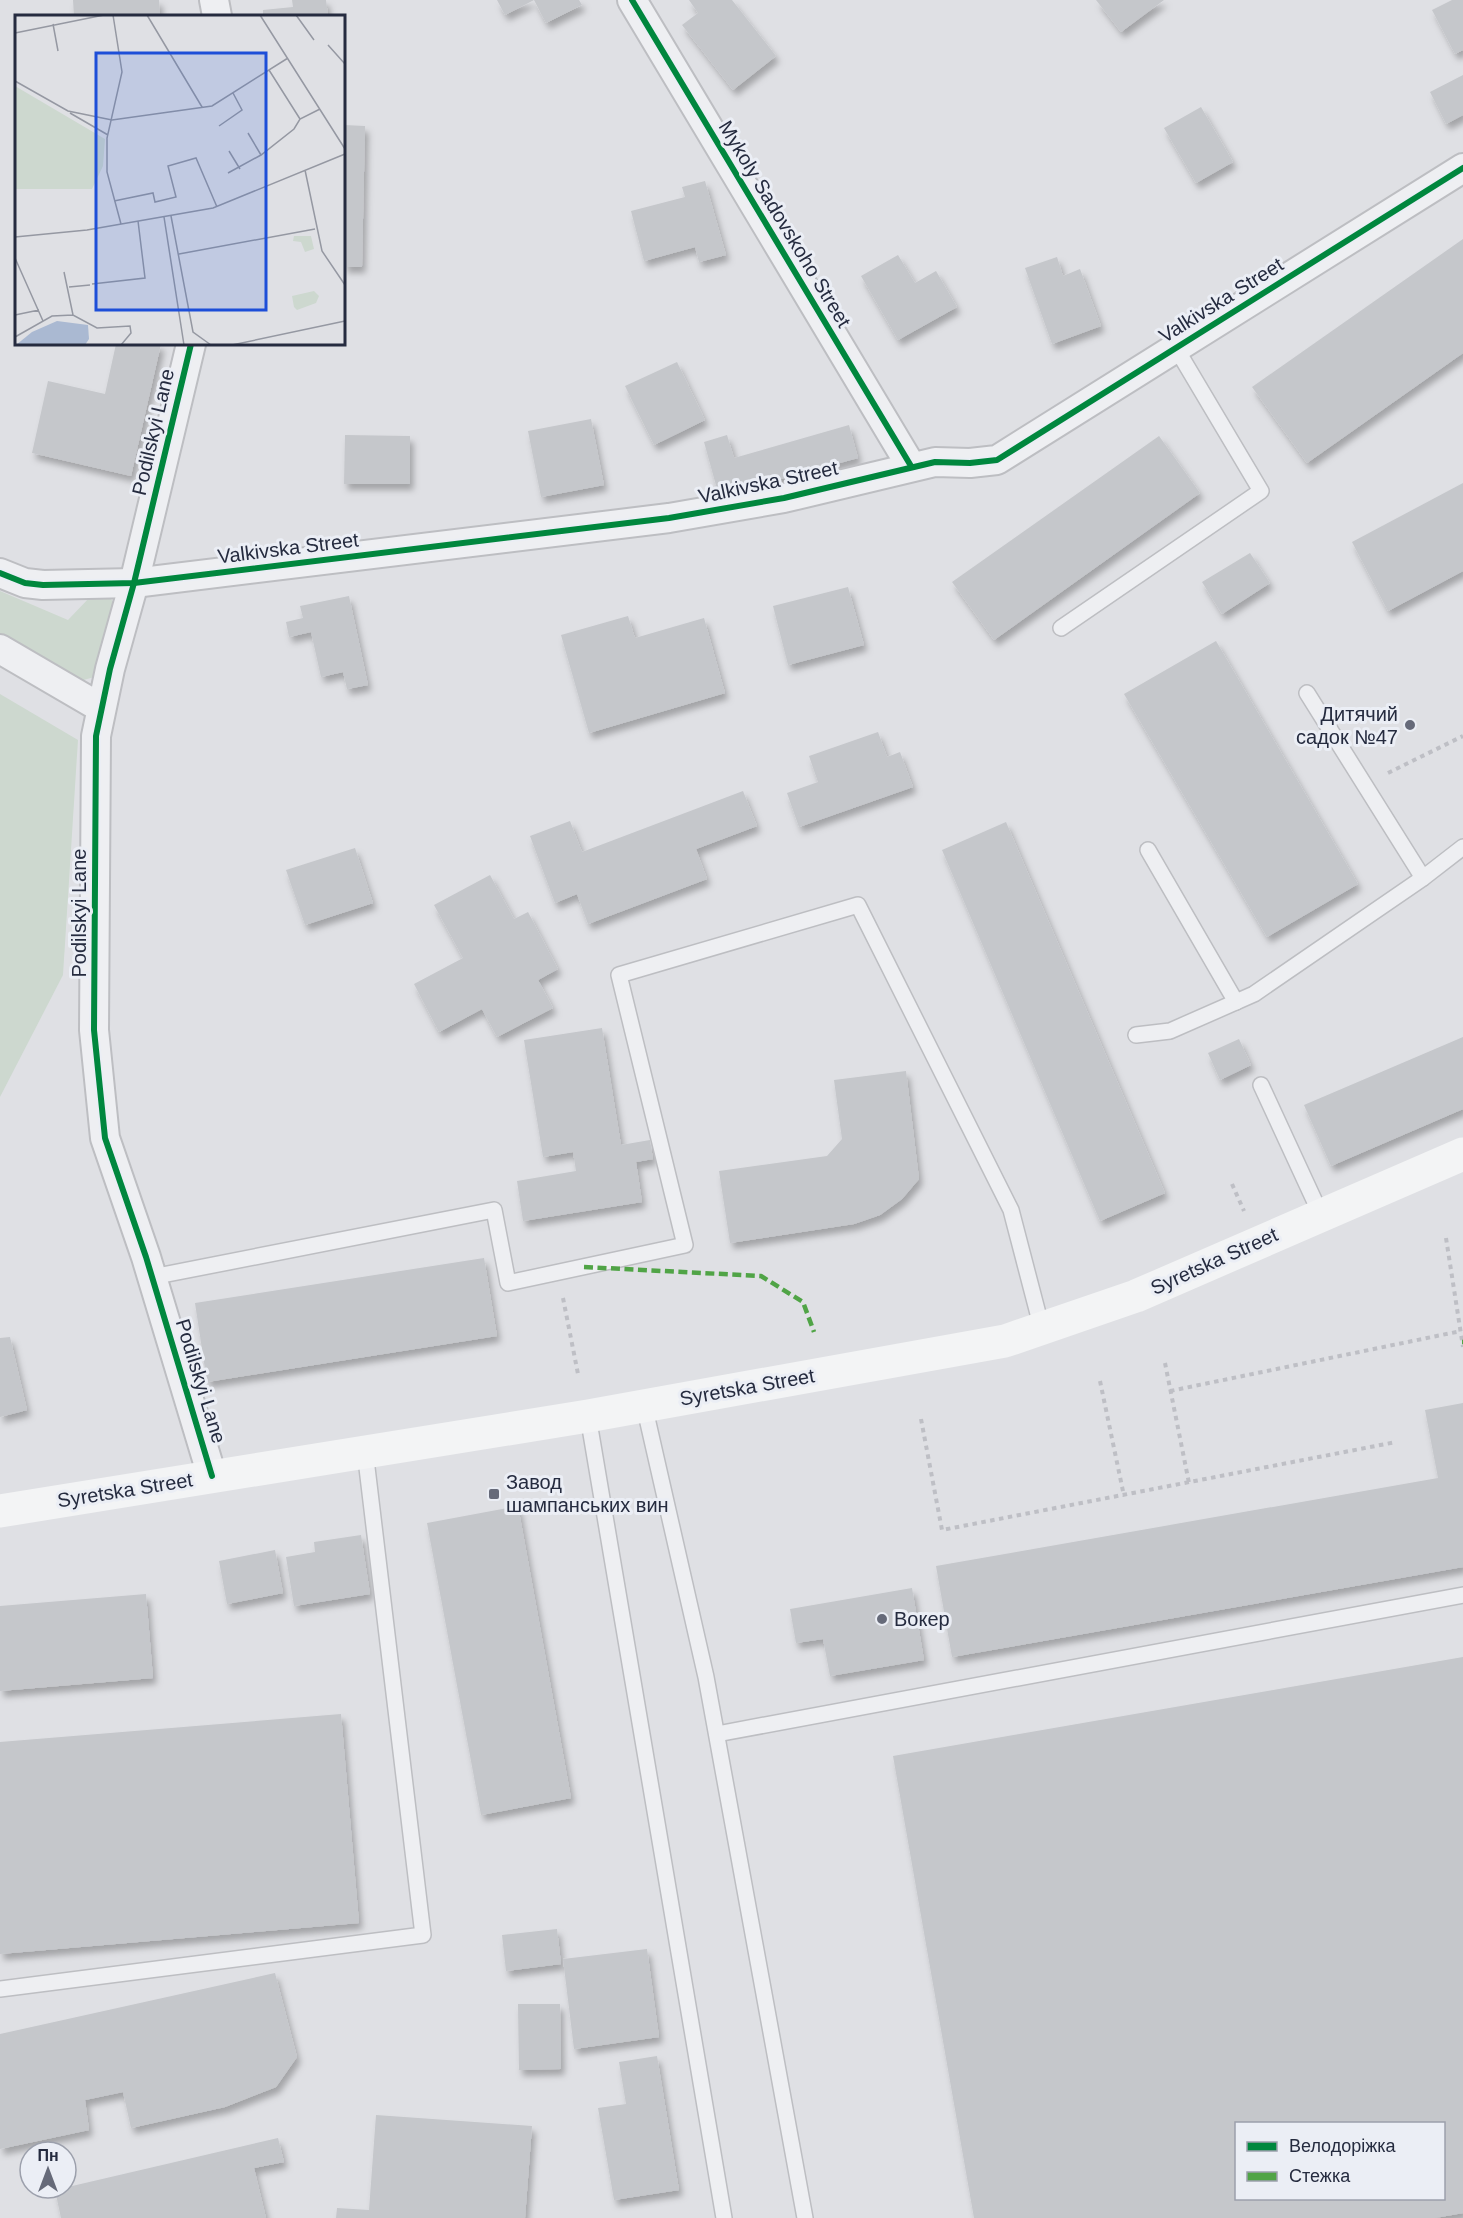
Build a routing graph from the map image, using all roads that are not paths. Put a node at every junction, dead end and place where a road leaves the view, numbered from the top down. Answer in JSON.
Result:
{"nodes":[{"id":1,"x":214,"y":0,"type":"edge"},
{"id":2,"x":632,"y":0,"type":"edge"},
{"id":3,"x":217,"y":15,"type":"edge"},
{"id":4,"x":1463,"y":168,"type":"edge"},
{"id":5,"x":191,"y":345,"type":"edge"},
{"id":6,"x":1176,"y":348,"type":"junction"},
{"id":7,"x":910,"y":466,"type":"junction"},
{"id":8,"x":0,"y":573,"type":"edge"},
{"id":9,"x":134,"y":584,"type":"junction"},
{"id":10,"x":1060,"y":628,"type":"dead end"},
{"id":11,"x":0,"y":649,"type":"edge"},
{"id":12,"x":1307,"y":693,"type":"dead end"},
{"id":13,"x":101,"y":708,"type":"junction"},
{"id":14,"x":1463,"y":847,"type":"edge"},
{"id":15,"x":1148,"y":850,"type":"dead end"},
{"id":16,"x":1423,"y":878,"type":"junction"},
{"id":17,"x":1236,"y":1002,"type":"junction"},
{"id":18,"x":1136,"y":1035,"type":"dead end"},
{"id":19,"x":1261,"y":1085,"type":"dead end"},
{"id":20,"x":1463,"y":1154,"type":"edge"},
{"id":21,"x":1321,"y":1215,"type":"junction"},
{"id":22,"x":152,"y":1277,"type":"junction"},
{"id":23,"x":1042,"y":1329,"type":"junction"},
{"id":24,"x":644,"y":1405,"type":"junction"},
{"id":25,"x":588,"y":1416,"type":"junction"},
{"id":26,"x":365,"y":1451,"type":"junction"},
{"id":27,"x":212,"y":1476,"type":"junction"},
{"id":28,"x":0,"y":1511,"type":"edge"},
{"id":29,"x":1463,"y":1595,"type":"edge"},
{"id":30,"x":717,"y":1734,"type":"junction"},
{"id":31,"x":0,"y":1989,"type":"edge"},
{"id":32,"x":724,"y":2218,"type":"edge"},
{"id":33,"x":805,"y":2218,"type":"edge"}],
"edges":[{"from":1,"to":3,"type":"street"},
{"from":2,"to":7,"type":"street","name":"Mykoly Sadovskoho Street"},
{"from":4,"to":6,"type":"street","name":"Valkivska Street"},
{"from":5,"to":9,"type":"street","name":"Podilskyi Lane"},
{"from":6,"to":7,"type":"street","name":"Valkivska Street"},
{"from":6,"to":10,"type":"lane"},
{"from":7,"to":9,"type":"street","name":"Valkivska Street"},
{"from":8,"to":9,"type":"street","name":"Valkivska Street"},
{"from":9,"to":13,"type":"street","name":"Podilskyi Lane"},
{"from":11,"to":13,"type":"street"},
{"from":12,"to":16,"type":"lane"},
{"from":13,"to":22,"type":"street","name":"Podilskyi Lane"},
{"from":14,"to":16,"type":"lane"},
{"from":15,"to":17,"type":"lane"},
{"from":16,"to":17,"type":"lane"},
{"from":17,"to":18,"type":"lane"},
{"from":19,"to":21,"type":"lane"},
{"from":20,"to":21,"type":"main road","name":"Syretska Street"},
{"from":21,"to":23,"type":"main road","name":"Syretska Street"},
{"from":22,"to":23,"type":"lane"},
{"from":22,"to":27,"type":"street","name":"Podilskyi Lane"},
{"from":23,"to":24,"type":"main road","name":"Syretska Street"},
{"from":24,"to":25,"type":"main road","name":"Syretska Street"},
{"from":24,"to":30,"type":"lane"},
{"from":25,"to":26,"type":"main road","name":"Syretska Street"},
{"from":25,"to":32,"type":"lane"},
{"from":26,"to":27,"type":"main road","name":"Syretska Street"},
{"from":26,"to":31,"type":"lane"},
{"from":27,"to":28,"type":"main road","name":"Syretska Street"},
{"from":29,"to":30,"type":"lane"},
{"from":30,"to":33,"type":"lane"}]}
